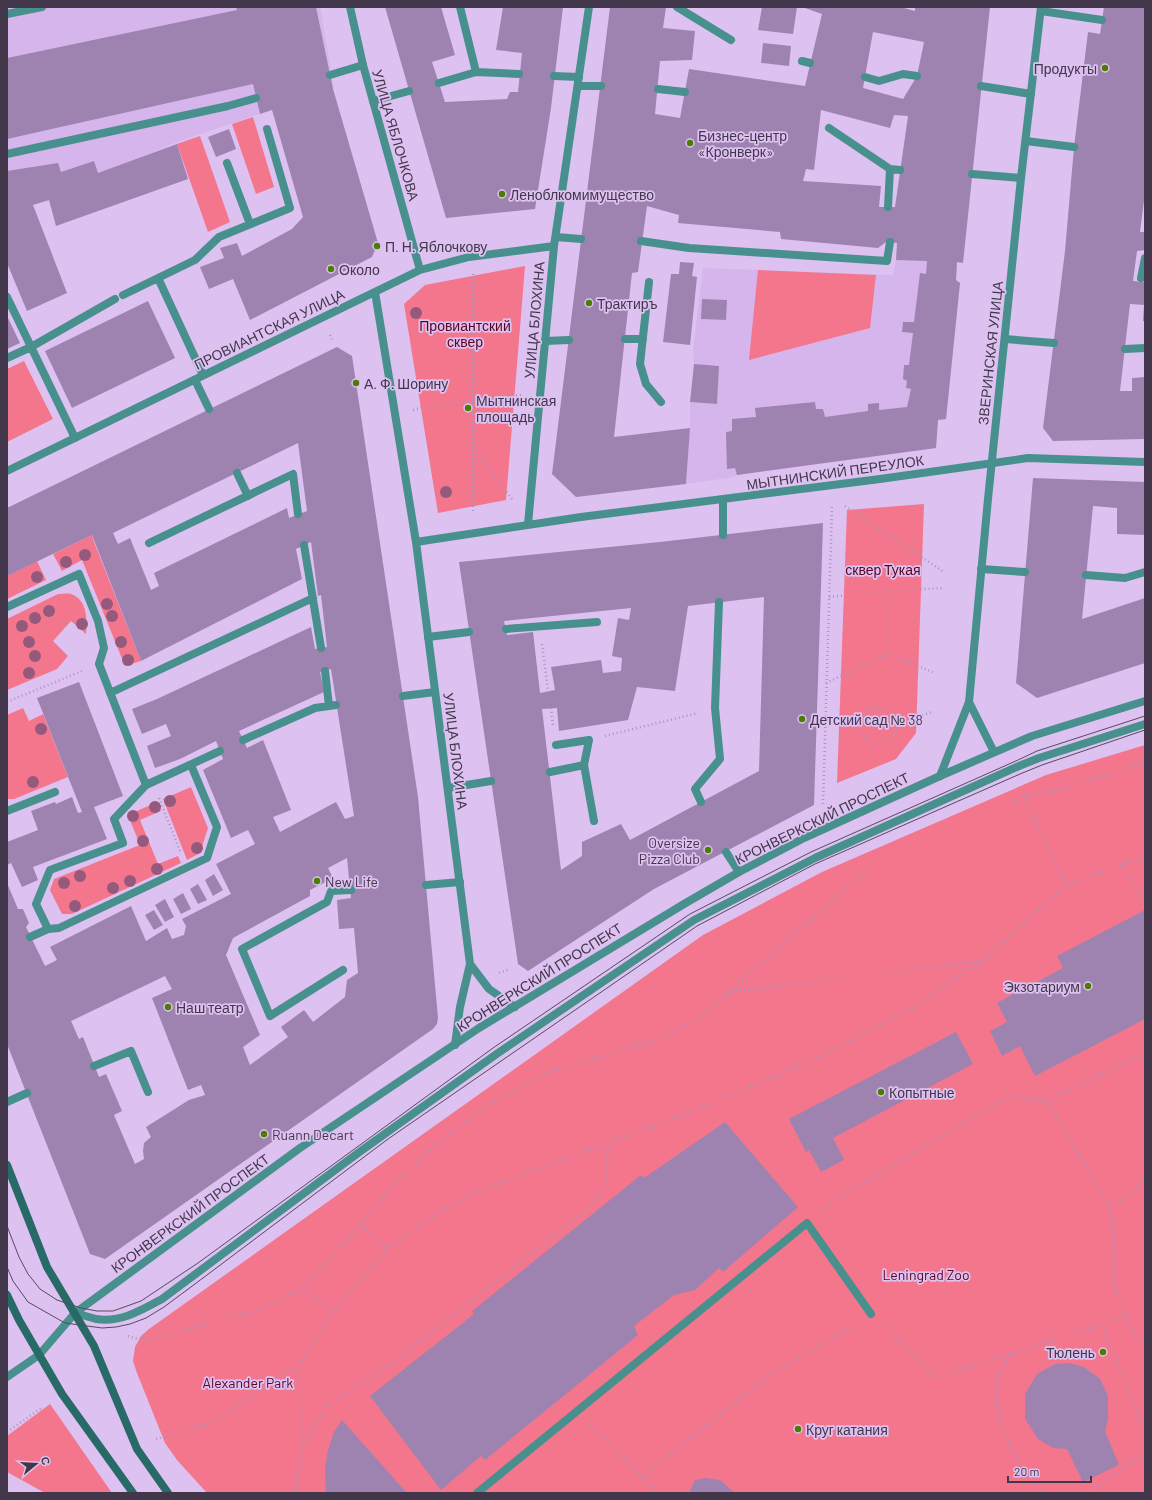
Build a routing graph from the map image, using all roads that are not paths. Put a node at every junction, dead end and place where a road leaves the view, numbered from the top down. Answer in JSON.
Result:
{"nodes":[{"id":1,"x":42,"y":7,"type":"edge"},
{"id":2,"x":350,"y":7,"type":"edge"},
{"id":3,"x":460,"y":7,"type":"edge"},
{"id":4,"x":589,"y":7,"type":"edge"},
{"id":5,"x":677,"y":7,"type":"edge"},
{"id":6,"x":1041,"y":9,"type":"edge"},
{"id":7,"x":7,"y":14,"type":"edge"},
{"id":8,"x":1102,"y":20,"type":"dead end"},
{"id":9,"x":731,"y":40,"type":"dead end"},
{"id":10,"x":363,"y":65,"type":"junction"},
{"id":11,"x":476,"y":72,"type":"junction"},
{"id":12,"x":519,"y":74,"type":"dead end"},
{"id":13,"x":330,"y":75,"type":"dead end"},
{"id":14,"x":554,"y":76,"type":"dead end"},
{"id":15,"x":917,"y":76,"type":"dead end"},
{"id":16,"x":579,"y":77,"type":"junction"},
{"id":17,"x":865,"y":77,"type":"dead end"},
{"id":18,"x":439,"y":83,"type":"dead end"},
{"id":19,"x":578,"y":86,"type":"junction"},
{"id":20,"x":601,"y":86,"type":"dead end"},
{"id":21,"x":981,"y":86,"type":"dead end"},
{"id":22,"x":658,"y":89,"type":"dead end"},
{"id":23,"x":409,"y":91,"type":"dead end"},
{"id":24,"x":685,"y":92,"type":"dead end"},
{"id":25,"x":1031,"y":94,"type":"junction"},
{"id":26,"x":256,"y":98,"type":"dead end"},
{"id":27,"x":373,"y":101,"type":"junction"},
{"id":28,"x":830,"y":128,"type":"dead end"},
{"id":29,"x":267,"y":129,"type":"dead end"},
{"id":30,"x":1026,"y":141,"type":"junction"},
{"id":31,"x":1074,"y":147,"type":"dead end"},
{"id":32,"x":7,"y":154,"type":"edge"},
{"id":33,"x":227,"y":163,"type":"dead end"},
{"id":34,"x":890,"y":169,"type":"junction"},
{"id":35,"x":900,"y":170,"type":"dead end"},
{"id":36,"x":972,"y":174,"type":"dead end"},
{"id":37,"x":1021,"y":178,"type":"junction"},
{"id":38,"x":888,"y":207,"type":"dead end"},
{"id":39,"x":250,"y":224,"type":"junction"},
{"id":40,"x":556,"y":237,"type":"junction"},
{"id":41,"x":581,"y":238,"type":"dead end"},
{"id":42,"x":641,"y":241,"type":"dead end"},
{"id":43,"x":890,"y":242,"type":"dead end"},
{"id":44,"x":554,"y":246,"type":"junction"},
{"id":45,"x":1145,"y":258,"type":"edge"},
{"id":46,"x":420,"y":270,"type":"junction"},
{"id":47,"x":158,"y":278,"type":"junction"},
{"id":48,"x":1141,"y":278,"type":"dead end"},
{"id":49,"x":649,"y":282,"type":"dead end"},
{"id":50,"x":375,"y":292,"type":"junction"},
{"id":51,"x":7,"y":297,"type":"edge"},
{"id":52,"x":625,"y":339,"type":"dead end"},
{"id":53,"x":643,"y":339,"type":"junction"},
{"id":54,"x":1005,"y":339,"type":"junction"},
{"id":55,"x":569,"y":340,"type":"dead end"},
{"id":56,"x":546,"y":341,"type":"junction"},
{"id":57,"x":1054,"y":343,"type":"dead end"},
{"id":58,"x":31,"y":346,"type":"junction"},
{"id":59,"x":1145,"y":348,"type":"edge"},
{"id":60,"x":1125,"y":349,"type":"dead end"},
{"id":61,"x":7,"y":358,"type":"edge"},
{"id":62,"x":203,"y":376,"type":"junction"},
{"id":63,"x":195,"y":380,"type":"junction"},
{"id":64,"x":661,"y":402,"type":"dead end"},
{"id":65,"x":209,"y":409,"type":"dead end"},
{"id":66,"x":75,"y":438,"type":"junction"},
{"id":67,"x":1145,"y":462,"type":"edge"},
{"id":68,"x":992,"y":463,"type":"junction"},
{"id":69,"x":7,"y":471,"type":"edge"},
{"id":70,"x":237,"y":473,"type":"dead end"},
{"id":71,"x":248,"y":496,"type":"junction"},
{"id":72,"x":723,"y":500,"type":"junction"},
{"id":73,"x":298,"y":514,"type":"dead end"},
{"id":74,"x":528,"y":524,"type":"junction"},
{"id":75,"x":723,"y":535,"type":"dead end"},
{"id":76,"x":416,"y":542,"type":"junction"},
{"id":77,"x":149,"y":543,"type":"dead end"},
{"id":78,"x":304,"y":545,"type":"dead end"},
{"id":79,"x":981,"y":569,"type":"junction"},
{"id":80,"x":1025,"y":572,"type":"dead end"},
{"id":81,"x":1145,"y":572,"type":"edge"},
{"id":82,"x":1086,"y":575,"type":"dead end"},
{"id":83,"x":313,"y":598,"type":"junction"},
{"id":84,"x":719,"y":602,"type":"dead end"},
{"id":85,"x":7,"y":607,"type":"edge"},
{"id":86,"x":597,"y":622,"type":"dead end"},
{"id":87,"x":506,"y":629,"type":"dead end"},
{"id":88,"x":469,"y":632,"type":"dead end"},
{"id":89,"x":428,"y":637,"type":"junction"},
{"id":90,"x":321,"y":648,"type":"dead end"},
{"id":91,"x":325,"y":671,"type":"dead end"},
{"id":92,"x":435,"y":692,"type":"junction"},
{"id":93,"x":110,"y":693,"type":"junction"},
{"id":94,"x":403,"y":696,"type":"dead end"},
{"id":95,"x":1145,"y":701,"type":"edge"},
{"id":96,"x":969,"y":702,"type":"junction"},
{"id":97,"x":1145,"y":724,"type":"edge"},
{"id":98,"x":243,"y":740,"type":"dead end"},
{"id":99,"x":556,"y":745,"type":"dead end"},
{"id":100,"x":220,"y":751,"type":"dead end"},
{"id":101,"x":994,"y":752,"type":"junction"},
{"id":102,"x":191,"y":765,"type":"junction"},
{"id":103,"x":584,"y":765,"type":"junction"},
{"id":104,"x":550,"y":772,"type":"dead end"},
{"id":105,"x":940,"y":776,"type":"junction"},
{"id":106,"x":491,"y":781,"type":"dead end"},
{"id":107,"x":146,"y":785,"type":"junction"},
{"id":108,"x":448,"y":788,"type":"junction"},
{"id":109,"x":55,"y":792,"type":"dead end"},
{"id":110,"x":701,"y":802,"type":"dead end"},
{"id":111,"x":7,"y":811,"type":"edge"},
{"id":112,"x":594,"y":821,"type":"dead end"},
{"id":113,"x":726,"y":852,"type":"dead end"},
{"id":114,"x":739,"y":872,"type":"junction"},
{"id":115,"x":460,"y":882,"type":"junction"},
{"id":116,"x":426,"y":885,"type":"dead end"},
{"id":117,"x":351,"y":890,"type":"dead end"},
{"id":118,"x":48,"y":929,"type":"junction"},
{"id":119,"x":30,"y":937,"type":"dead end"},
{"id":120,"x":470,"y":964,"type":"junction"},
{"id":121,"x":342,"y":970,"type":"dead end"},
{"id":122,"x":515,"y":1007,"type":"junction"},
{"id":123,"x":455,"y":1045,"type":"junction"},
{"id":124,"x":94,"y":1066,"type":"dead end"},
{"id":125,"x":148,"y":1092,"type":"dead end"},
{"id":126,"x":27,"y":1093,"type":"dead end"},
{"id":127,"x":7,"y":1102,"type":"edge"},
{"id":128,"x":7,"y":1165,"type":"edge"},
{"id":129,"x":7,"y":1295,"type":"edge"},
{"id":130,"x":75,"y":1313,"type":"junction"},
{"id":131,"x":872,"y":1314,"type":"road end"},
{"id":132,"x":39,"y":1355,"type":"junction"},
{"id":133,"x":7,"y":1378,"type":"edge"},
{"id":134,"x":133,"y":1493,"type":"edge"},
{"id":135,"x":168,"y":1493,"type":"edge"},
{"id":136,"x":477,"y":1493,"type":"edge"}],
"edges":[{"from":1,"to":7,"type":"street"},
{"from":2,"to":10,"type":"street","name":"УЛИЦА ЯБЛОЧКОВА"},
{"from":3,"to":11,"type":"street"},
{"from":4,"to":16,"type":"street","name":"УЛИЦА БЛОХИНА"},
{"from":5,"to":9,"type":"street"},
{"from":6,"to":8,"type":"street"},
{"from":6,"to":25,"type":"street","name":"ЗВЕРИНСКАЯ УЛИЦА"},
{"from":10,"to":13,"type":"street"},
{"from":10,"to":27,"type":"street","name":"УЛИЦА ЯБЛОЧКОВА"},
{"from":11,"to":12,"type":"street"},
{"from":11,"to":18,"type":"street"},
{"from":14,"to":16,"type":"street"},
{"from":15,"to":17,"type":"street"},
{"from":16,"to":19,"type":"street","name":"УЛИЦА БЛОХИНА"},
{"from":19,"to":20,"type":"street"},
{"from":19,"to":40,"type":"street","name":"УЛИЦА БЛОХИНА"},
{"from":21,"to":25,"type":"street"},
{"from":22,"to":24,"type":"street"},
{"from":23,"to":27,"type":"street"},
{"from":25,"to":30,"type":"street","name":"ЗВЕРИНСКАЯ УЛИЦА"},
{"from":26,"to":32,"type":"street"},
{"from":27,"to":46,"type":"street","name":"УЛИЦА ЯБЛОЧКОВА"},
{"from":28,"to":34,"type":"street"},
{"from":29,"to":39,"type":"street"},
{"from":30,"to":31,"type":"street"},
{"from":30,"to":37,"type":"street","name":"ЗВЕРИНСКАЯ УЛИЦА"},
{"from":33,"to":39,"type":"street"},
{"from":34,"to":35,"type":"street"},
{"from":34,"to":38,"type":"street"},
{"from":36,"to":37,"type":"street"},
{"from":37,"to":54,"type":"street","name":"ЗВЕРИНСКАЯ УЛИЦА"},
{"from":39,"to":47,"type":"street"},
{"from":40,"to":41,"type":"street"},
{"from":40,"to":44,"type":"street","name":"УЛИЦА БЛОХИНА"},
{"from":42,"to":43,"type":"street"},
{"from":44,"to":46,"type":"street","name":"ПРОВИАНТСКАЯ УЛИЦА"},
{"from":44,"to":56,"type":"street","name":"УЛИЦА БЛОХИНА"},
{"from":45,"to":48,"type":"street"},
{"from":46,"to":50,"type":"street","name":"ПРОВИАНТСКАЯ УЛИЦА"},
{"from":47,"to":58,"type":"street"},
{"from":47,"to":62,"type":"street"},
{"from":49,"to":53,"type":"street"},
{"from":50,"to":62,"type":"street","name":"ПРОВИАНТСКАЯ УЛИЦА"},
{"from":50,"to":76,"type":"street","name":"УЛИЦА БЛОХИНА"},
{"from":51,"to":58,"type":"street"},
{"from":52,"to":53,"type":"street"},
{"from":53,"to":64,"type":"street"},
{"from":54,"to":57,"type":"street"},
{"from":54,"to":68,"type":"street","name":"ЗВЕРИНСКАЯ УЛИЦА"},
{"from":55,"to":56,"type":"street"},
{"from":56,"to":74,"type":"street","name":"УЛИЦА БЛОХИНА"},
{"from":58,"to":61,"type":"street"},
{"from":58,"to":66,"type":"street"},
{"from":59,"to":60,"type":"street"},
{"from":62,"to":63,"type":"street","name":"ПРОВИАНТСКАЯ УЛИЦА"},
{"from":63,"to":65,"type":"street"},
{"from":63,"to":66,"type":"street","name":"ПРОВИАНТСКАЯ УЛИЦА"},
{"from":66,"to":69,"type":"street","name":"ПРОВИАНТСКАЯ УЛИЦА"},
{"from":67,"to":68,"type":"street","name":"МЫТНИНСКИЙ ПЕРЕУЛОК"},
{"from":68,"to":72,"type":"street","name":"МЫТНИНСКИЙ ПЕРЕУЛОК"},
{"from":68,"to":79,"type":"street","name":"ЗВЕРИНСКАЯ УЛИЦА"},
{"from":70,"to":71,"type":"street"},
{"from":71,"to":73,"type":"street"},
{"from":71,"to":77,"type":"street"},
{"from":72,"to":74,"type":"street","name":"МЫТНИНСКИЙ ПЕРЕУЛОК"},
{"from":72,"to":75,"type":"street"},
{"from":74,"to":76,"type":"street"},
{"from":76,"to":89,"type":"street","name":"УЛИЦА БЛОХИНА"},
{"from":78,"to":83,"type":"street"},
{"from":79,"to":80,"type":"street"},
{"from":79,"to":96,"type":"street","name":"ЗВЕРИНСКАЯ УЛИЦА"},
{"from":81,"to":82,"type":"street"},
{"from":83,"to":90,"type":"street"},
{"from":83,"to":93,"type":"street"},
{"from":84,"to":110,"type":"street"},
{"from":85,"to":93,"type":"street"},
{"from":86,"to":87,"type":"street"},
{"from":88,"to":89,"type":"street"},
{"from":89,"to":92,"type":"street","name":"УЛИЦА БЛОХИНА"},
{"from":91,"to":98,"type":"street"},
{"from":92,"to":94,"type":"street"},
{"from":92,"to":108,"type":"street","name":"УЛИЦА БЛОХИНА"},
{"from":93,"to":107,"type":"street"},
{"from":95,"to":101,"type":"street","name":"КРОНВЕРКСКИЙ ПРОСПЕКТ"},
{"from":96,"to":101,"type":"street"},
{"from":96,"to":105,"type":"street","name":"ЗВЕРИНСКАЯ УЛИЦА"},
{"from":97,"to":130,"type":"street"},
{"from":99,"to":103,"type":"street"},
{"from":100,"to":102,"type":"street"},
{"from":101,"to":105,"type":"street","name":"КРОНВЕРКСКИЙ ПРОСПЕКТ"},
{"from":102,"to":107,"type":"street"},
{"from":102,"to":118,"type":"street"},
{"from":103,"to":104,"type":"street"},
{"from":103,"to":112,"type":"street"},
{"from":105,"to":114,"type":"street","name":"КРОНВЕРКСКИЙ ПРОСПЕКТ"},
{"from":106,"to":108,"type":"street"},
{"from":107,"to":118,"type":"street"},
{"from":108,"to":115,"type":"street","name":"УЛИЦА БЛОХИНА"},
{"from":109,"to":111,"type":"street"},
{"from":113,"to":114,"type":"street"},
{"from":114,"to":122,"type":"street","name":"КРОНВЕРКСКИЙ ПРОСПЕКТ"},
{"from":115,"to":116,"type":"street"},
{"from":115,"to":120,"type":"street","name":"УЛИЦА БЛОХИНА"},
{"from":117,"to":121,"type":"street"},
{"from":118,"to":119,"type":"street"},
{"from":120,"to":122,"type":"street"},
{"from":120,"to":123,"type":"street","name":"УЛИЦА БЛОХИНА"},
{"from":122,"to":123,"type":"street","name":"КРОНВЕРКСКИЙ ПРОСПЕКТ"},
{"from":123,"to":130,"type":"street","name":"КРОНВЕРКСКИЙ ПРОСПЕКТ"},
{"from":124,"to":125,"type":"street"},
{"from":126,"to":127,"type":"street"},
{"from":128,"to":130,"type":"main road"},
{"from":129,"to":132,"type":"main road"},
{"from":130,"to":132,"type":"street","name":"КРОНВЕРКСКИЙ ПРОСПЕКТ"},
{"from":130,"to":135,"type":"main road"},
{"from":131,"to":136,"type":"street"},
{"from":132,"to":133,"type":"street","name":"КРОНВЕРКСКИЙ ПРОСПЕКТ"},
{"from":132,"to":134,"type":"main road"}]}
